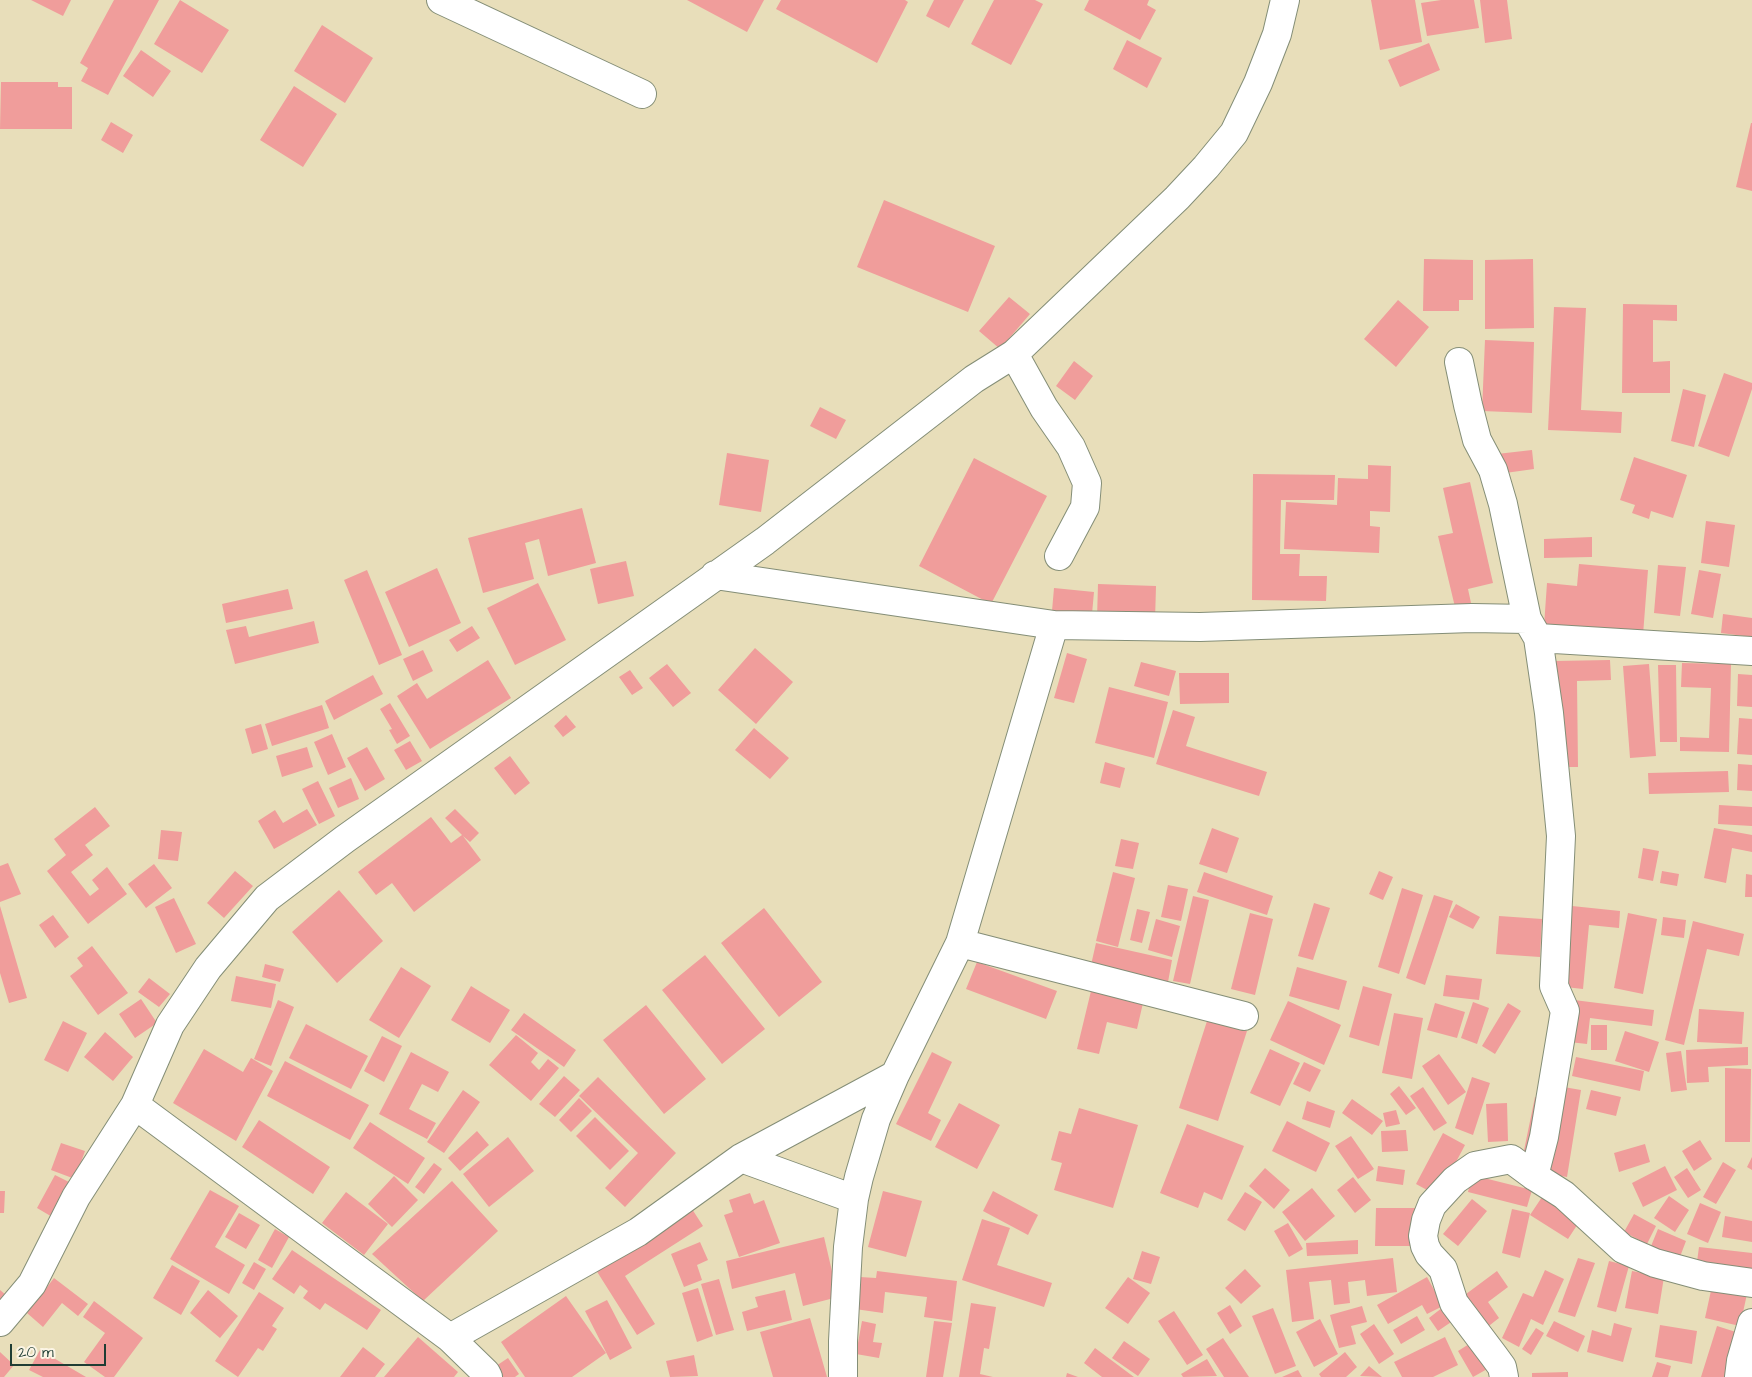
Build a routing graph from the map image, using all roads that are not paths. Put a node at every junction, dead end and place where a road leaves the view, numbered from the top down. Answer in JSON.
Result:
{"nodes":[{"id":1,"x":442,"y":0,"type":"edge"},
{"id":2,"x":1285,"y":0,"type":"edge"},
{"id":3,"x":642,"y":94,"type":"dead end"},
{"id":4,"x":1014,"y":354,"type":"junction"},
{"id":5,"x":1459,"y":362,"type":"dead end"},
{"id":6,"x":1059,"y":556,"type":"dead end"},
{"id":7,"x":715,"y":575,"type":"junction"},
{"id":8,"x":1054,"y":625,"type":"junction"},
{"id":9,"x":1533,"y":628,"type":"junction"},
{"id":10,"x":1752,"y":651,"type":"edge"},
{"id":11,"x":960,"y":943,"type":"junction"},
{"id":12,"x":1244,"y":1016,"type":"dead end"},
{"id":13,"x":895,"y":1075,"type":"junction"},
{"id":14,"x":135,"y":1105,"type":"junction"},
{"id":15,"x":741,"y":1158,"type":"junction"},
{"id":16,"x":1534,"y":1176,"type":"junction"},
{"id":17,"x":854,"y":1198,"type":"junction"},
{"id":18,"x":1752,"y":1283,"type":"edge"},
{"id":19,"x":0,"y":1322,"type":"edge"},
{"id":20,"x":1752,"y":1323,"type":"edge"},
{"id":21,"x":450,"y":1338,"type":"junction"},
{"id":22,"x":488,"y":1377,"type":"edge"},
{"id":23,"x":843,"y":1377,"type":"edge"},
{"id":24,"x":1504,"y":1377,"type":"edge"},
{"id":25,"x":1739,"y":1377,"type":"edge"}],
"edges":[{"from":1,"to":3,"type":"street"},
{"from":2,"to":4,"type":"street"},
{"from":4,"to":6,"type":"street"},
{"from":4,"to":7,"type":"street"},
{"from":5,"to":9,"type":"street"},
{"from":7,"to":8,"type":"street"},
{"from":7,"to":14,"type":"street"},
{"from":8,"to":9,"type":"street"},
{"from":8,"to":11,"type":"street"},
{"from":9,"to":10,"type":"street"},
{"from":9,"to":16,"type":"street"},
{"from":11,"to":12,"type":"street"},
{"from":11,"to":13,"type":"street"},
{"from":13,"to":15,"type":"street"},
{"from":13,"to":17,"type":"street"},
{"from":14,"to":19,"type":"street"},
{"from":14,"to":21,"type":"street"},
{"from":15,"to":17,"type":"street"},
{"from":15,"to":21,"type":"street"},
{"from":16,"to":18,"type":"street"},
{"from":16,"to":24,"type":"street"},
{"from":17,"to":23,"type":"street"},
{"from":20,"to":25,"type":"street"},
{"from":21,"to":22,"type":"street"}]}
